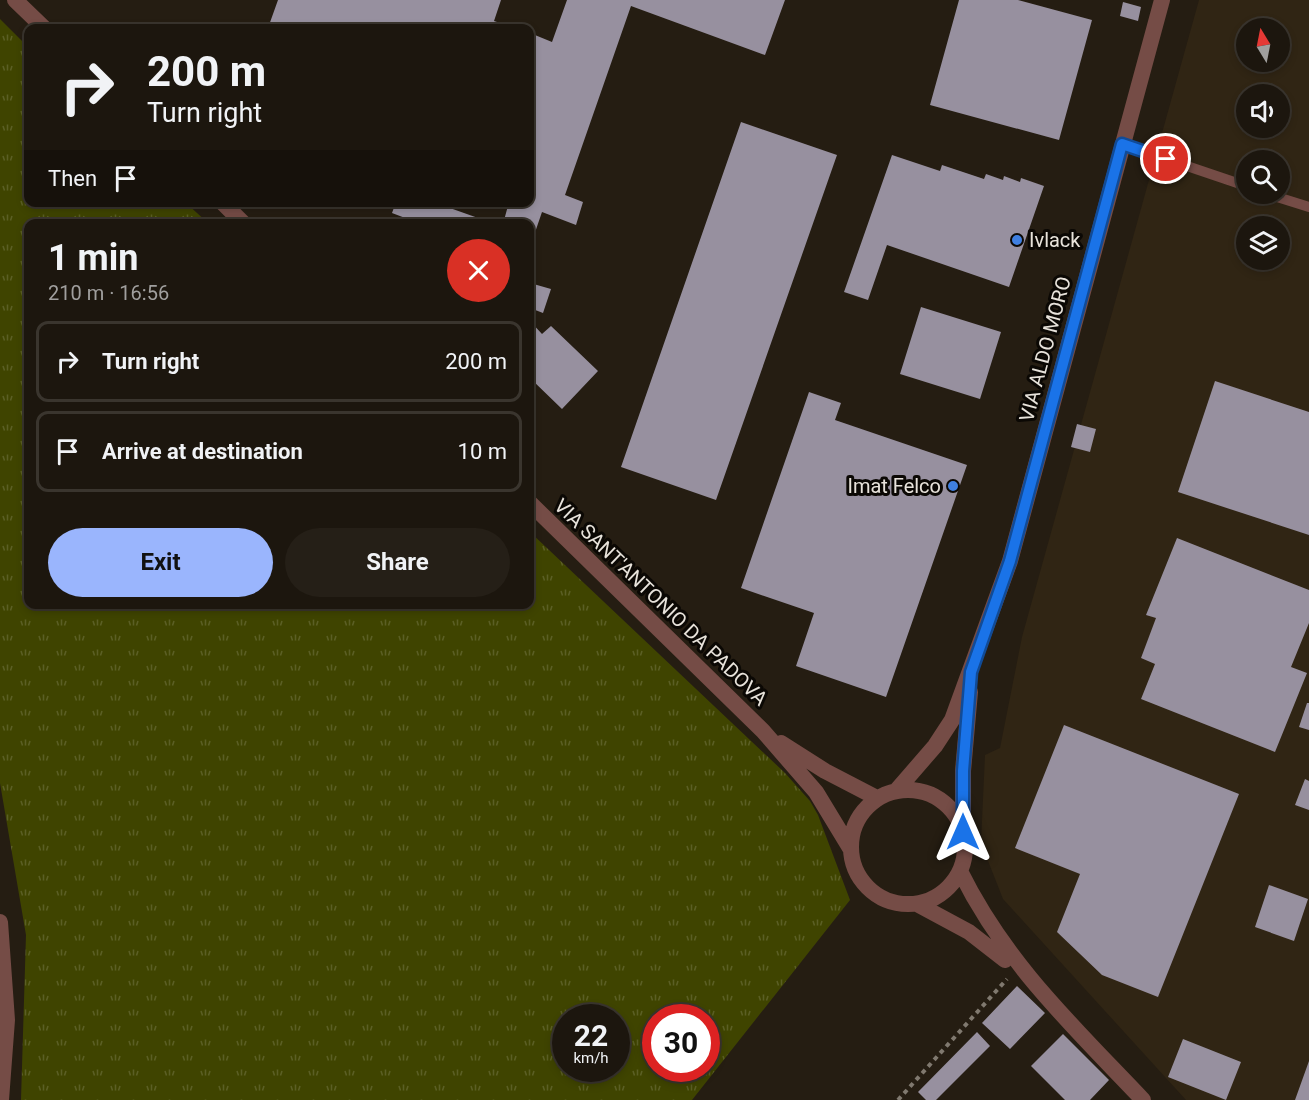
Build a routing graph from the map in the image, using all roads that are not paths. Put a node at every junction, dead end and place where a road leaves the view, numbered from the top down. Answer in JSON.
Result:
{"nodes":[{"id":1,"x":15,"y":0,"type":"edge"},
{"id":2,"x":1162,"y":0,"type":"edge"},
{"id":3,"x":40,"y":24,"type":"edge"},
{"id":4,"x":1122,"y":144,"type":"junction"},
{"id":5,"x":1236,"y":183,"type":"edge"},
{"id":6,"x":1290,"y":201,"type":"edge"},
{"id":7,"x":227,"y":207,"type":"edge"},
{"id":8,"x":1309,"y":207,"type":"edge"},
{"id":9,"x":239,"y":219,"type":"edge"},
{"id":10,"x":534,"y":507,"type":"edge"},
{"id":11,"x":971,"y":672,"type":"junction"},
{"id":12,"x":763,"y":731,"type":"junction"},
{"id":13,"x":896,"y":791,"type":"junction"},
{"id":14,"x":877,"y":798,"type":"junction"},
{"id":15,"x":963,"y":832,"type":"junction"},
{"id":16,"x":850,"y":848,"type":"junction"},
{"id":17,"x":960,"y":871,"type":"junction"},
{"id":18,"x":917,"y":904,"type":"junction"},
{"id":19,"x":0,"y":922,"type":"edge"},
{"id":20,"x":1040,"y":991,"type":"junction"},
{"id":21,"x":1,"y":1100,"type":"edge"},
{"id":22,"x":1143,"y":1100,"type":"edge"}],
"edges":[{"from":1,"to":3,"type":"street"},
{"from":2,"to":4,"type":"street","name":"VIA ALDO MORO"},
{"from":4,"to":5,"type":"lane"},
{"from":4,"to":11,"type":"street","name":"VIA ALDO MORO"},
{"from":6,"to":8,"type":"lane"},
{"from":7,"to":9,"type":"street"},
{"from":10,"to":12,"type":"street","name":"VIA SANT'ANTONIO DA PADOVA"},
{"from":11,"to":13,"type":"street","name":"VIA ALDO MORO"},
{"from":11,"to":15,"type":"street","name":"VIA ALDO MORO"},
{"from":12,"to":14,"type":"street","name":"VIA SANT'ANTONIO DA PADOVA"},
{"from":12,"to":16,"type":"street","name":"VIA SANT'ANTONIO DA PADOVA"},
{"from":13,"to":14,"type":"street"},
{"from":13,"to":15,"type":"street"},
{"from":14,"to":16,"type":"street"},
{"from":15,"to":17,"type":"street"},
{"from":16,"to":18,"type":"street"},
{"from":17,"to":18,"type":"street"},
{"from":17,"to":20,"type":"street"},
{"from":18,"to":20,"type":"street"},
{"from":19,"to":21,"type":"street"},
{"from":20,"to":22,"type":"street"}]}
